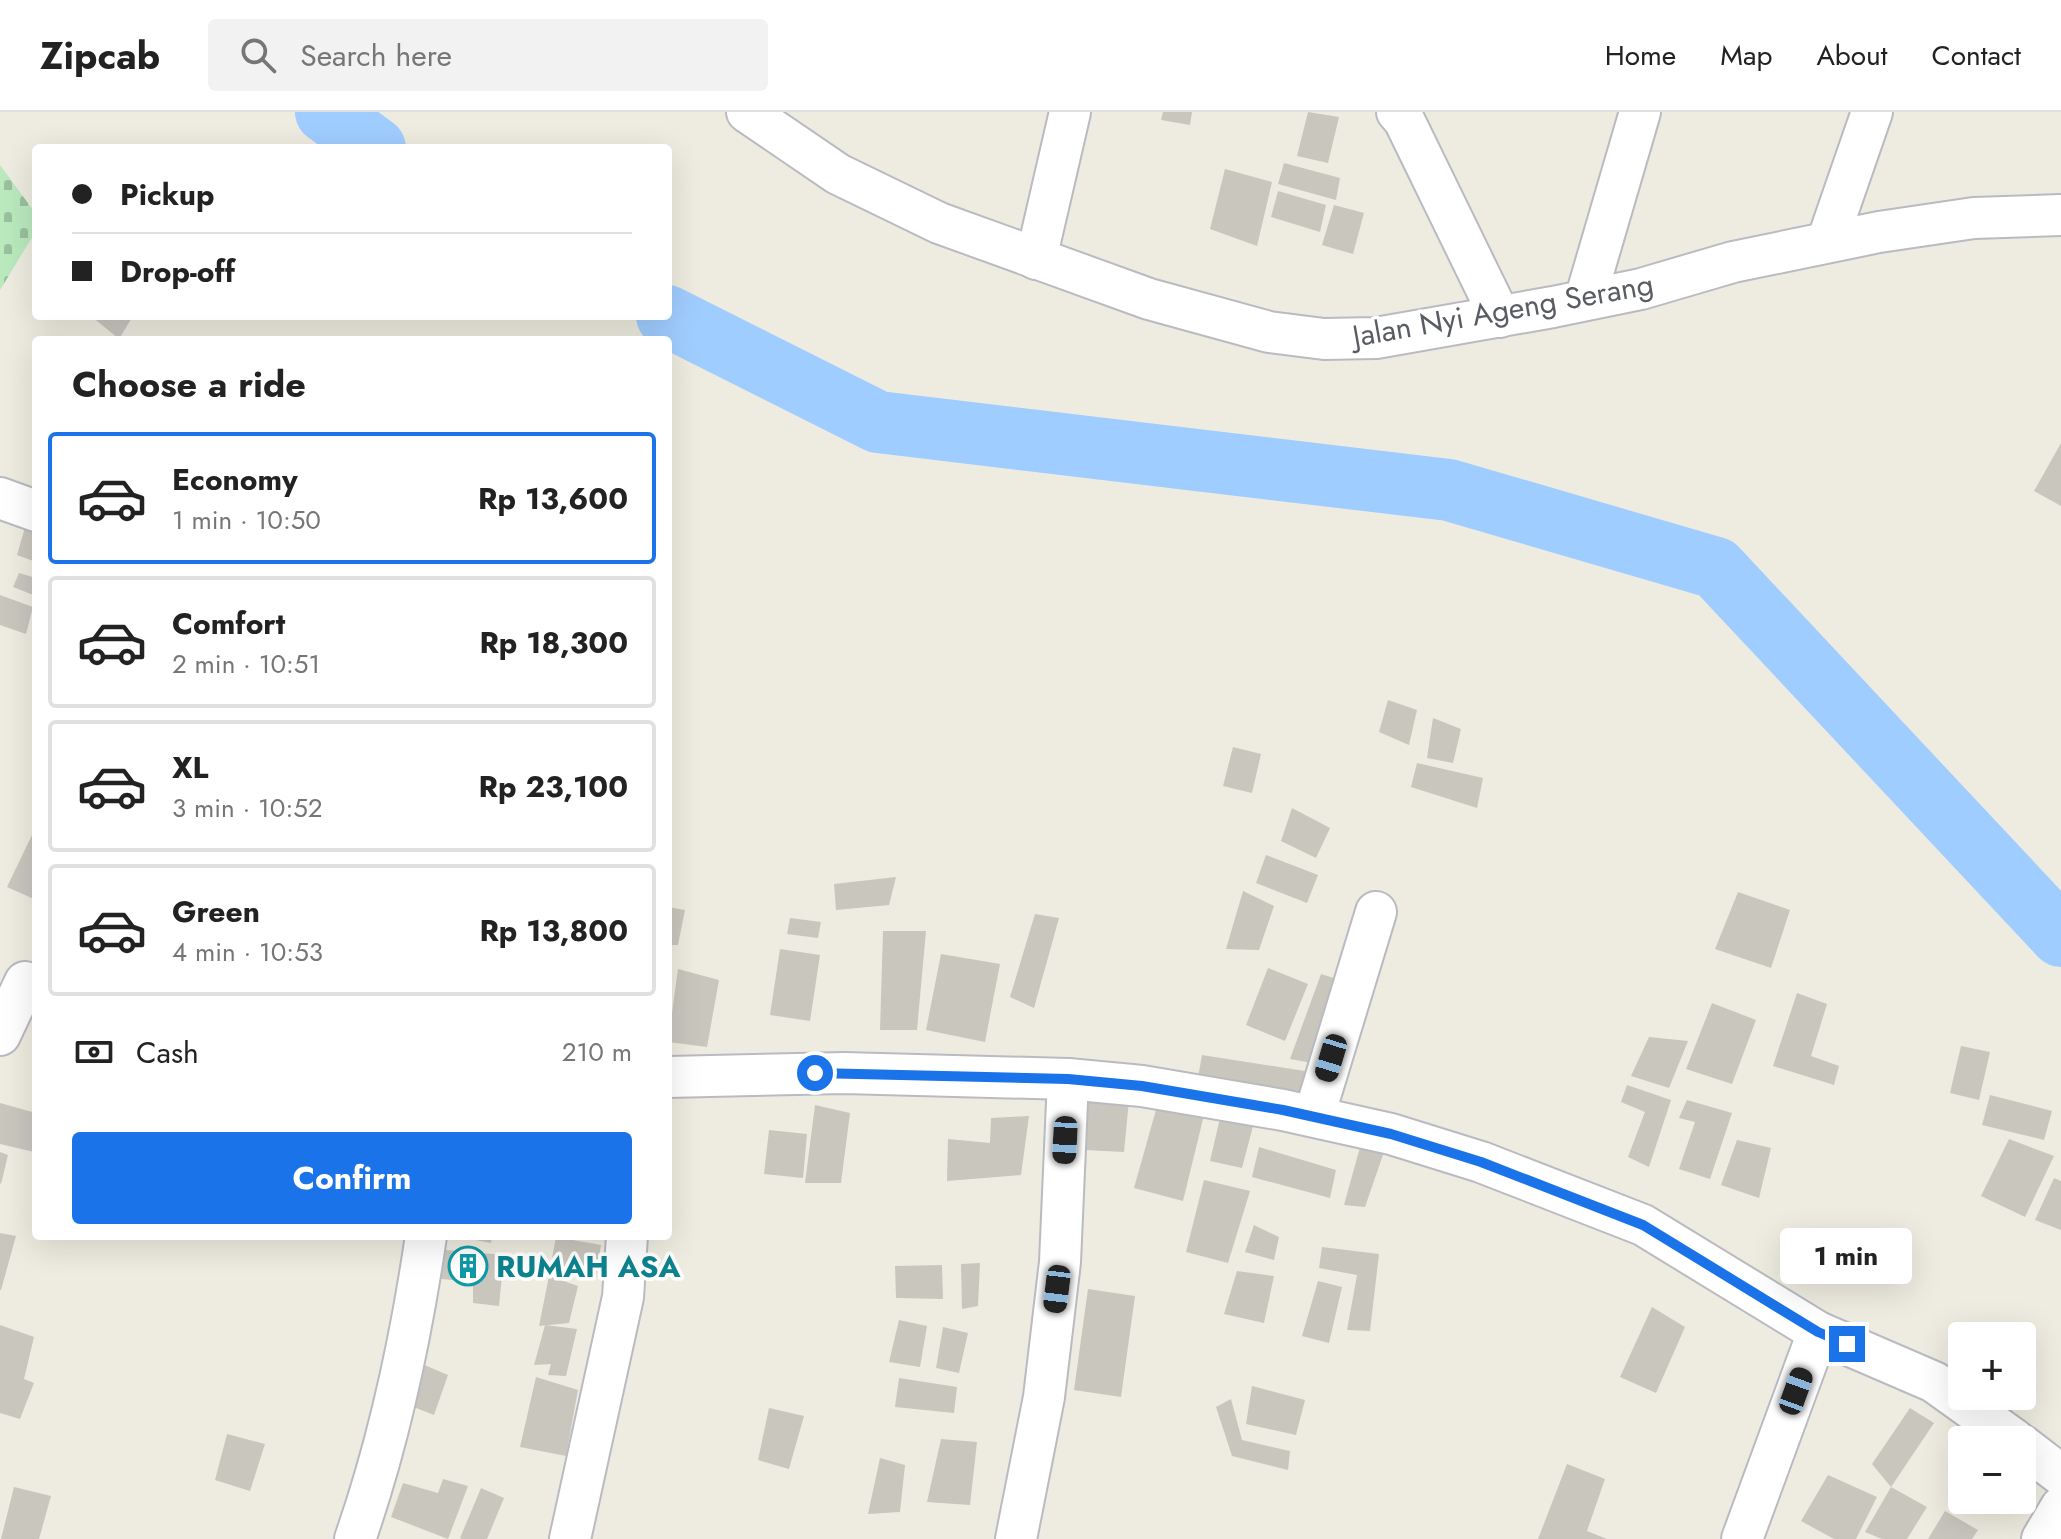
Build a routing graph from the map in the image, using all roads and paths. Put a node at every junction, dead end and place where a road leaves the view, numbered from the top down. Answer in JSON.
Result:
{"nodes":[{"id":1,"x":747,"y":112,"type":"edge"},
{"id":2,"x":1070,"y":112,"type":"edge"},
{"id":3,"x":1397,"y":112,"type":"edge"},
{"id":4,"x":1640,"y":112,"type":"edge"},
{"id":5,"x":1872,"y":112,"type":"edge"},
{"id":6,"x":2061,"y":215,"type":"edge"},
{"id":7,"x":1827,"y":242,"type":"junction"},
{"id":8,"x":1036,"y":259,"type":"junction"},
{"id":9,"x":1585,"y":300,"type":"junction"},
{"id":10,"x":1500,"y":317,"type":"junction"},
{"id":11,"x":0,"y":498,"type":"edge"},
{"id":12,"x":32,"y":510,"type":"edge"},
{"id":13,"x":1376,"y":912,"type":"dead end"},
{"id":14,"x":20,"y":978,"type":"edge"},
{"id":15,"x":0,"y":1035,"type":"edge"},
{"id":16,"x":672,"y":1077,"type":"edge"},
{"id":17,"x":1068,"y":1079,"type":"junction"},
{"id":18,"x":1314,"y":1116,"type":"junction"},
{"id":19,"x":425,"y":1240,"type":"edge"},
{"id":20,"x":627,"y":1240,"type":"edge"},
{"id":21,"x":1818,"y":1332,"type":"junction"},
{"id":22,"x":1995,"y":1426,"type":"edge"},
{"id":23,"x":2036,"y":1456,"type":"edge"},
{"id":24,"x":2061,"y":1475,"type":"edge"},
{"id":25,"x":2061,"y":1507,"type":"edge"},
{"id":26,"x":355,"y":1539,"type":"edge"},
{"id":27,"x":570,"y":1539,"type":"edge"},
{"id":28,"x":1016,"y":1539,"type":"edge"},
{"id":29,"x":1742,"y":1539,"type":"edge"},
{"id":30,"x":2042,"y":1539,"type":"edge"}],
"edges":[{"from":1,"to":8,"type":"street","name":"Jalan Nyi Ageng Serang"},
{"from":2,"to":8,"type":"street"},
{"from":3,"to":10,"type":"street"},
{"from":4,"to":9,"type":"street"},
{"from":5,"to":7,"type":"street"},
{"from":6,"to":7,"type":"street","name":"Jalan Nyi Ageng Serang"},
{"from":7,"to":9,"type":"street","name":"Jalan Nyi Ageng Serang"},
{"from":8,"to":10,"type":"street","name":"Jalan Nyi Ageng Serang"},
{"from":9,"to":10,"type":"street","name":"Jalan Nyi Ageng Serang"},
{"from":11,"to":12,"type":"street"},
{"from":13,"to":18,"type":"street"},
{"from":14,"to":15,"type":"street"},
{"from":16,"to":17,"type":"street"},
{"from":17,"to":18,"type":"street"},
{"from":17,"to":28,"type":"street"},
{"from":18,"to":21,"type":"street"},
{"from":19,"to":26,"type":"street"},
{"from":20,"to":27,"type":"street"},
{"from":21,"to":22,"type":"street"},
{"from":21,"to":29,"type":"street"},
{"from":23,"to":24,"type":"street"},
{"from":25,"to":30,"type":"street"}]}
